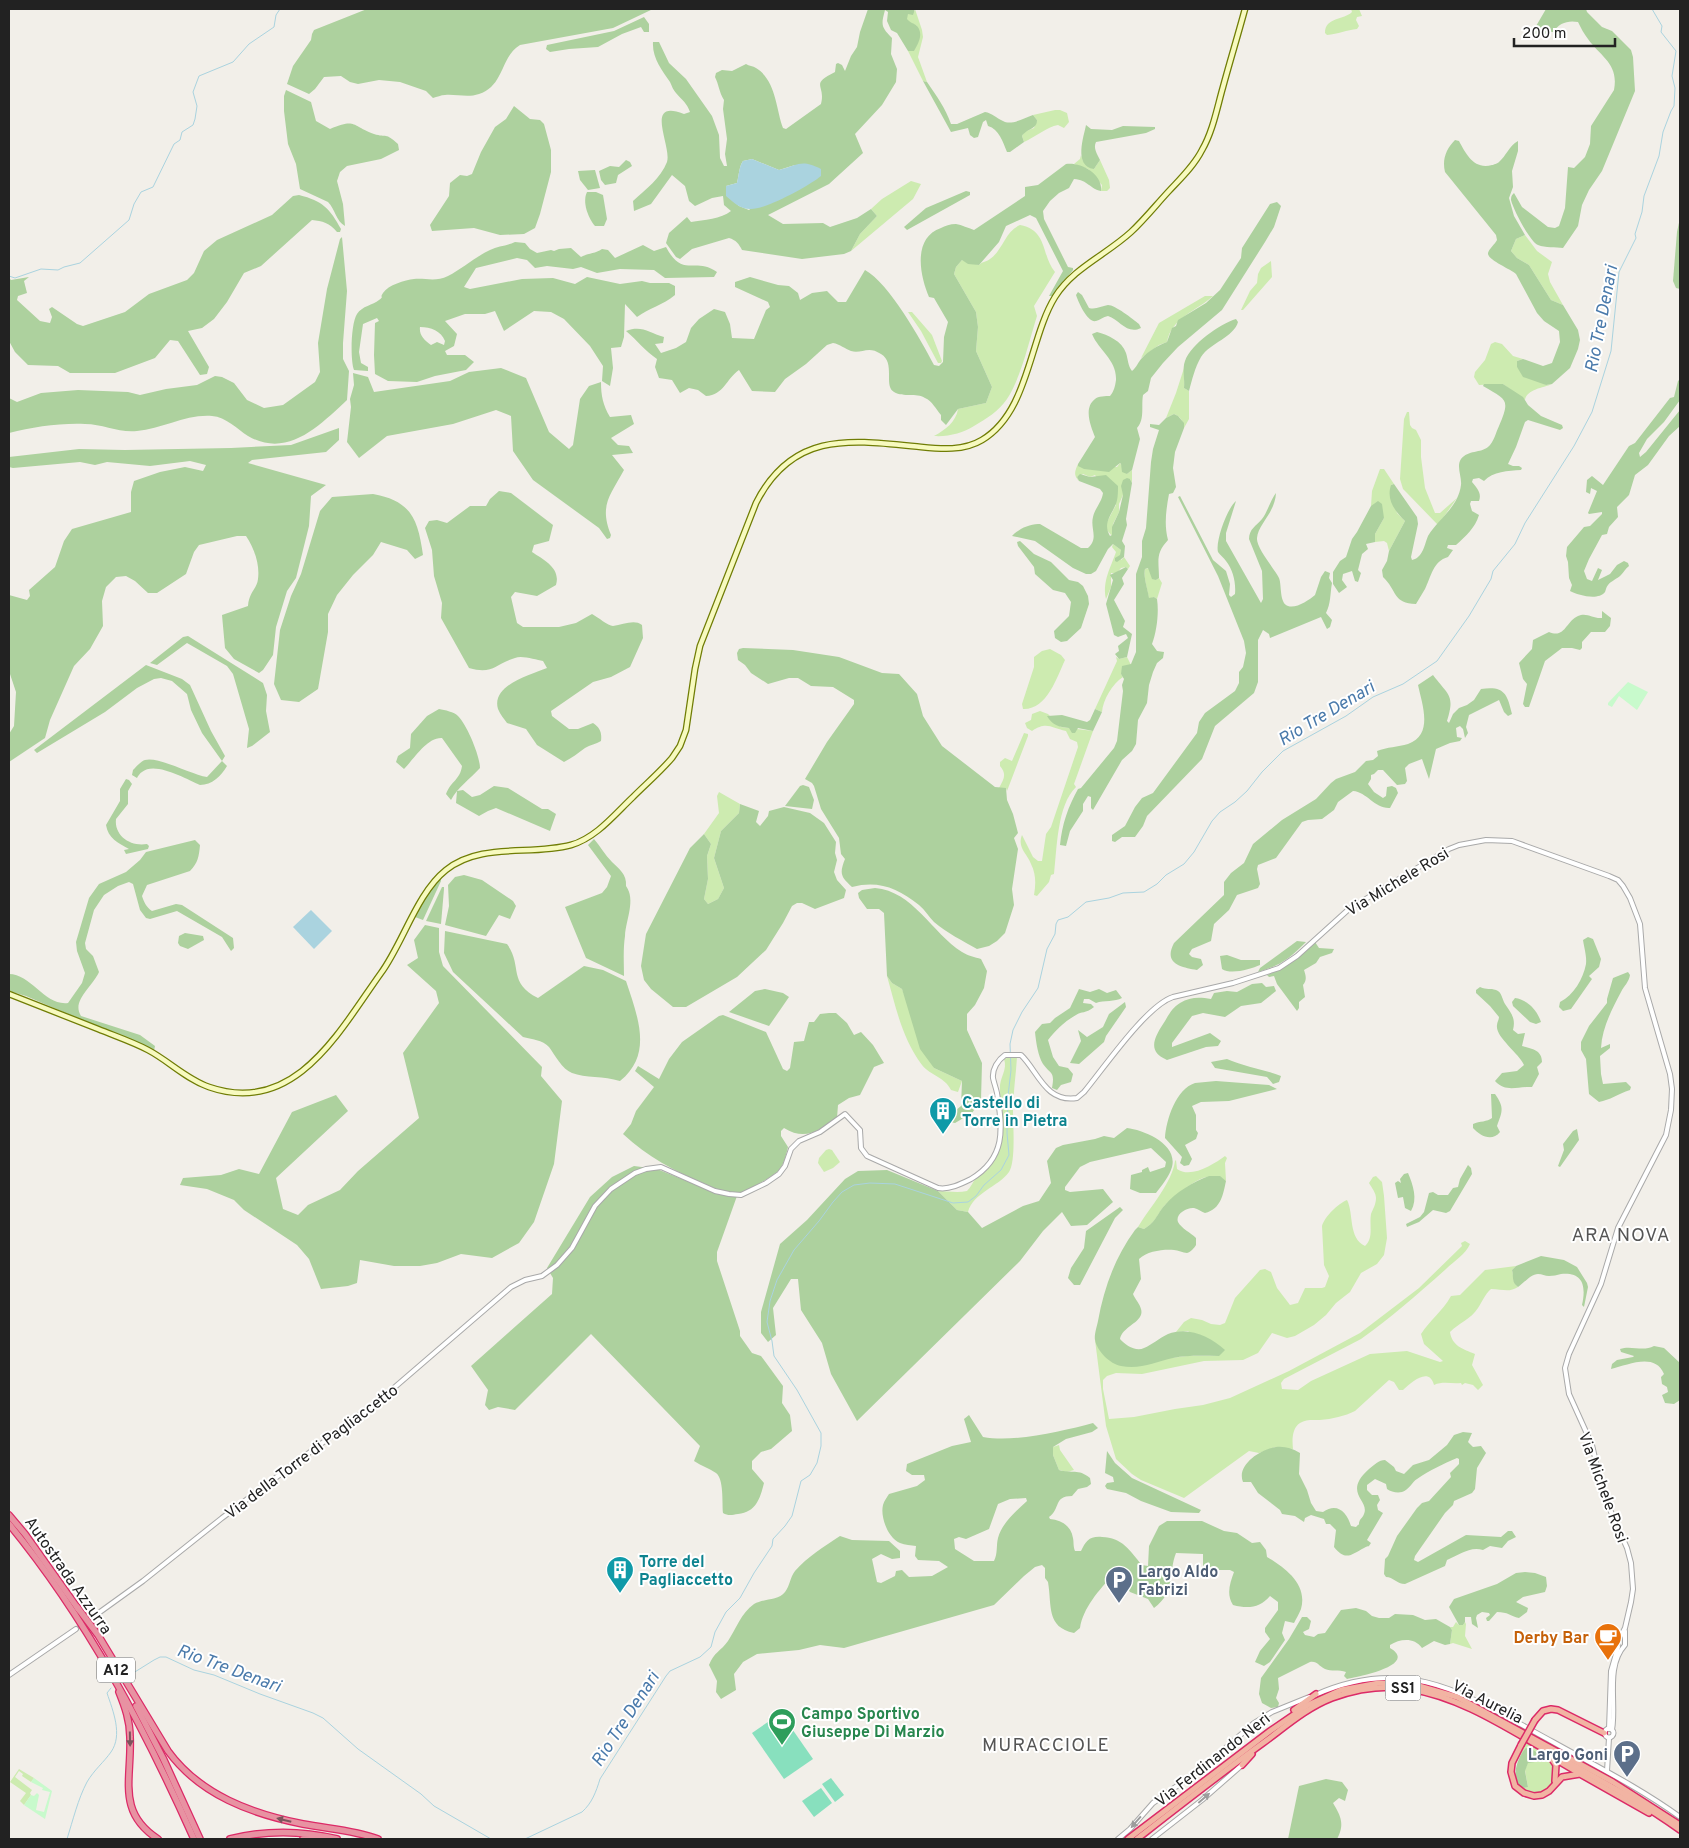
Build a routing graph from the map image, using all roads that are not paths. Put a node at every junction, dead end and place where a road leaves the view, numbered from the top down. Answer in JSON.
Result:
{"nodes":[{"id":1,"x":1244,"y":9,"type":"edge"},
{"id":2,"x":9,"y":994,"type":"edge"},
{"id":3,"x":847,"y":1115,"type":"joint"},
{"id":4,"x":9,"y":1515,"type":"edge"},
{"id":5,"x":9,"y":1524,"type":"edge"},
{"id":6,"x":67,"y":1601,"type":"junction"},
{"id":7,"x":77,"y":1607,"type":"junction"},
{"id":8,"x":93,"y":1617,"type":"tunnel mouth"},
{"id":9,"x":76,"y":1629,"type":"tunnel mouth"},
{"id":10,"x":1622,"y":1641,"type":"junction"},
{"id":11,"x":1619,"y":1648,"type":"junction"},
{"id":12,"x":9,"y":1675,"type":"edge"},
{"id":13,"x":1316,"y":1694,"type":"junction"},
{"id":14,"x":1608,"y":1733,"type":"junction"},
{"id":15,"x":1262,"y":1743,"type":"junction"},
{"id":16,"x":1546,"y":1750,"type":"junction"},
{"id":17,"x":1242,"y":1764,"type":"joint"},
{"id":18,"x":1607,"y":1771,"type":"junction"},
{"id":19,"x":1580,"y":1774,"type":"junction"},
{"id":20,"x":1555,"y":1782,"type":"junction"},
{"id":21,"x":1201,"y":1784,"type":"junction"},
{"id":22,"x":1680,"y":1817,"type":"edge"},
{"id":23,"x":1680,"y":1825,"type":"edge"},
{"id":24,"x":1680,"y":1830,"type":"edge"},
{"id":25,"x":158,"y":1839,"type":"edge"},
{"id":26,"x":194,"y":1839,"type":"edge"},
{"id":27,"x":200,"y":1839,"type":"edge"},
{"id":28,"x":230,"y":1839,"type":"edge"},
{"id":29,"x":302,"y":1839,"type":"edge"},
{"id":30,"x":314,"y":1839,"type":"edge"},
{"id":31,"x":337,"y":1839,"type":"edge"},
{"id":32,"x":378,"y":1839,"type":"edge"},
{"id":33,"x":1118,"y":1839,"type":"edge"},
{"id":34,"x":1128,"y":1839,"type":"edge"},
{"id":35,"x":1136,"y":1839,"type":"edge"},
{"id":36,"x":1152,"y":1839,"type":"edge"}],
"edges":[{"from":1,"to":2,"type":"main road"},
{"from":3,"to":8,"type":"street","name":"Via della Torre di Pagliaccetto"},
{"from":3,"to":10,"type":"street","name":"Via Michele Rosi"},
{"from":4,"to":7,"type":"highway","name":"Autostrada Azzurra","number":"A12"},
{"from":5,"to":6,"type":"highway","name":"Autostrada Azzurra","number":"A12"},
{"from":6,"to":25,"type":"highway","one_way":true},
{"from":6,"to":26,"type":"highway","name":"Autostrada Azzurra","number":"A12"},
{"from":7,"to":27,"type":"highway","name":"Autostrada Azzurra","number":"A12"},
{"from":32,"to":7,"type":"highway","one_way":true},
{"from":9,"to":12,"type":"street"},
{"from":10,"to":11,"type":"street","name":"Via Michele Rosi"},
{"from":10,"to":11,"type":"street","name":"Via Michele Rosi"},
{"from":11,"to":14,"type":"street","name":"Via Michele Rosi"},
{"from":13,"to":18,"type":"street","name":"Via Ferdinando Neri"},
{"from":13,"to":21,"type":"highway"},
{"from":13,"to":33,"type":"street","name":"Via Ferdinando Neri","one_way":true},
{"from":14,"to":18,"type":"street","name":"Via Michele Rosi"},
{"from":14,"to":20,"type":"highway","bridge":true},
{"from":15,"to":16,"type":"highway","name":"Via Aurelia","number":"SS1"},
{"from":15,"to":17,"type":"highway"},
{"from":15,"to":35,"type":"highway","name":"Via Aurelia","number":"SS1"},
{"from":16,"to":19,"type":"highway"},
{"from":16,"to":20,"type":"highway"},
{"from":16,"to":24,"type":"highway","name":"Via Aurelia","number":"SS1"},
{"from":36,"to":17,"type":"street","one_way":true},
{"from":18,"to":22,"type":"street","name":"Via Ferdinando Neri"},
{"from":19,"to":20,"type":"highway"},
{"from":19,"to":24,"type":"highway"},
{"from":21,"to":23,"type":"highway","name":"Via Aurelia","number":"SS1"},
{"from":21,"to":34,"type":"highway","name":"Via Aurelia","number":"SS1"},
{"from":28,"to":31,"type":"highway"},
{"from":29,"to":30,"type":"highway"}]}
